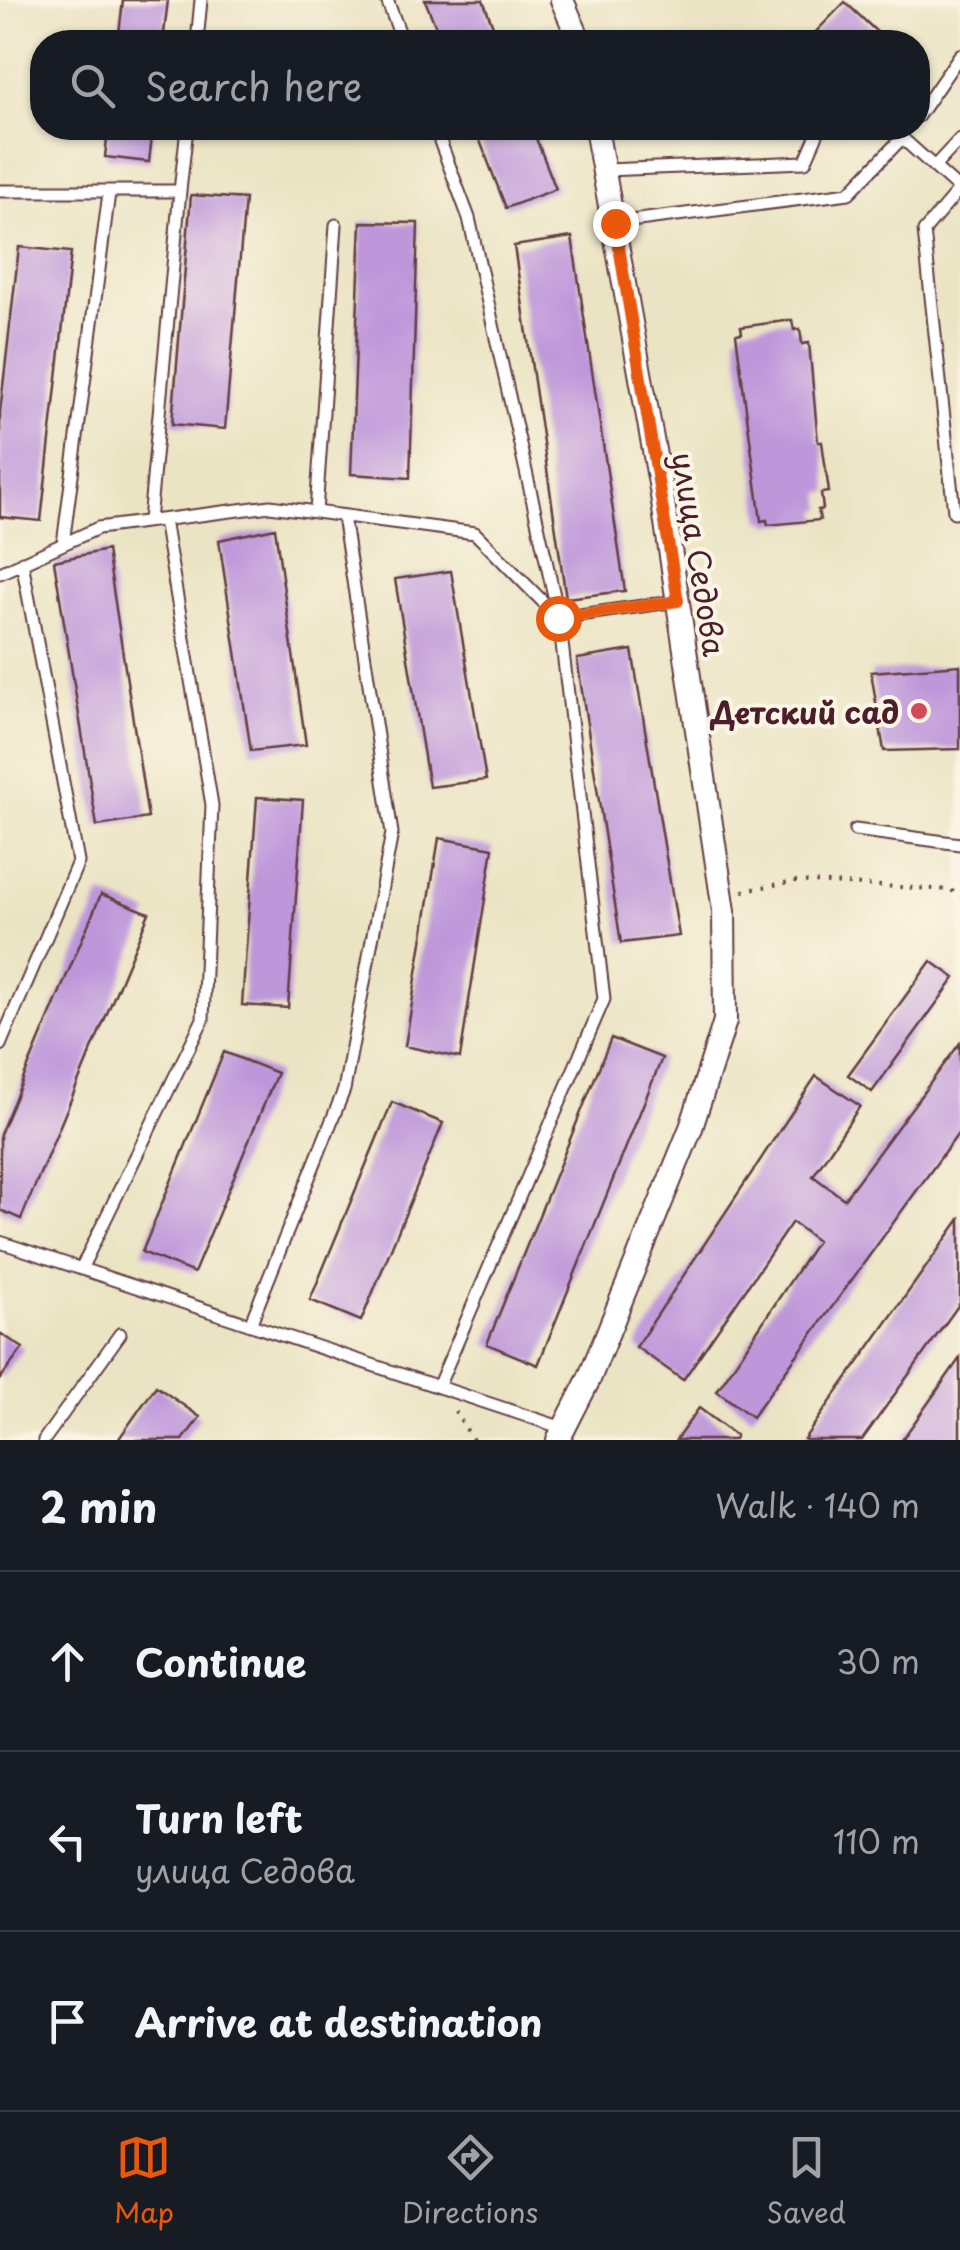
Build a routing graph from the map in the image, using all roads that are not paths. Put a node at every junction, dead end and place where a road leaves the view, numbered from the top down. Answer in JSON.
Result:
{"nodes":[{"id":1,"x":201,"y":0,"type":"edge"},
{"id":2,"x":387,"y":0,"type":"edge"},
{"id":3,"x":562,"y":0,"type":"edge"},
{"id":4,"x":197,"y":30,"type":"edge"},
{"id":5,"x":398,"y":30,"type":"edge"},
{"id":6,"x":575,"y":30,"type":"edge"},
{"id":7,"x":960,"y":55,"type":"edge"},
{"id":8,"x":930,"y":99,"type":"edge"},
{"id":9,"x":960,"y":139,"type":"edge"},
{"id":10,"x":186,"y":140,"type":"edge"},
{"id":11,"x":440,"y":140,"type":"edge"},
{"id":12,"x":599,"y":140,"type":"edge"},
{"id":13,"x":815,"y":140,"type":"edge"},
{"id":14,"x":899,"y":140,"type":"edge"},
{"id":15,"x":912,"y":140,"type":"edge"},
{"id":16,"x":934,"y":167,"type":"junction"},
{"id":17,"x":605,"y":170,"type":"junction"},
{"id":18,"x":960,"y":190,"type":"edge"},
{"id":19,"x":0,"y":191,"type":"edge"},
{"id":20,"x":180,"y":191,"type":"junction"},
{"id":21,"x":109,"y":193,"type":"junction"},
{"id":22,"x":615,"y":223,"type":"junction"},
{"id":23,"x":336,"y":225,"type":"dead end"},
{"id":24,"x":316,"y":512,"type":"junction"},
{"id":25,"x":960,"y":512,"type":"edge"},
{"id":26,"x":343,"y":516,"type":"junction"},
{"id":27,"x":164,"y":520,"type":"junction"},
{"id":28,"x":149,"y":521,"type":"junction"},
{"id":29,"x":62,"y":544,"type":"junction"},
{"id":30,"x":22,"y":562,"type":"junction"},
{"id":31,"x":0,"y":572,"type":"edge"},
{"id":32,"x":678,"y":601,"type":"junction"},
{"id":33,"x":558,"y":618,"type":"junction"},
{"id":34,"x":855,"y":830,"type":"dead end"},
{"id":35,"x":960,"y":844,"type":"edge"},
{"id":36,"x":0,"y":1045,"type":"edge"},
{"id":37,"x":0,"y":1242,"type":"edge"},
{"id":38,"x":82,"y":1269,"type":"junction"},
{"id":39,"x":250,"y":1324,"type":"junction"},
{"id":40,"x":120,"y":1334,"type":"dead end"},
{"id":41,"x":438,"y":1387,"type":"junction"},
{"id":42,"x":562,"y":1434,"type":"edge"},
{"id":43,"x":44,"y":1440,"type":"edge"}],
"edges":[{"from":1,"to":4,"type":"lane"},
{"from":2,"to":5,"type":"lane"},
{"from":3,"to":6,"type":"street"},
{"from":7,"to":8,"type":"lane"},
{"from":9,"to":16,"type":"lane"},
{"from":10,"to":20,"type":"lane"},
{"from":11,"to":33,"type":"lane"},
{"from":12,"to":17,"type":"street","name":"улица Седова"},
{"from":13,"to":17,"type":"lane"},
{"from":14,"to":22,"type":"lane"},
{"from":15,"to":16,"type":"lane"},
{"from":16,"to":18,"type":"lane"},
{"from":17,"to":22,"type":"street","name":"улица Седова"},
{"from":18,"to":25,"type":"lane"},
{"from":19,"to":21,"type":"lane"},
{"from":20,"to":21,"type":"lane"},
{"from":20,"to":28,"type":"lane"},
{"from":21,"to":29,"type":"lane"},
{"from":22,"to":32,"type":"street","name":"улица Седова"},
{"from":23,"to":24,"type":"lane"},
{"from":24,"to":26,"type":"lane"},
{"from":24,"to":27,"type":"lane"},
{"from":26,"to":33,"type":"lane"},
{"from":26,"to":39,"type":"lane"},
{"from":27,"to":28,"type":"lane"},
{"from":27,"to":38,"type":"lane"},
{"from":28,"to":29,"type":"lane"},
{"from":29,"to":30,"type":"lane"},
{"from":30,"to":31,"type":"lane"},
{"from":30,"to":36,"type":"lane"},
{"from":32,"to":33,"type":"lane"},
{"from":32,"to":42,"type":"street","name":"улица Седова"},
{"from":33,"to":41,"type":"lane"},
{"from":34,"to":35,"type":"lane"},
{"from":37,"to":38,"type":"lane"},
{"from":38,"to":39,"type":"lane"},
{"from":39,"to":41,"type":"lane"},
{"from":40,"to":43,"type":"lane"},
{"from":41,"to":42,"type":"lane"}]}
